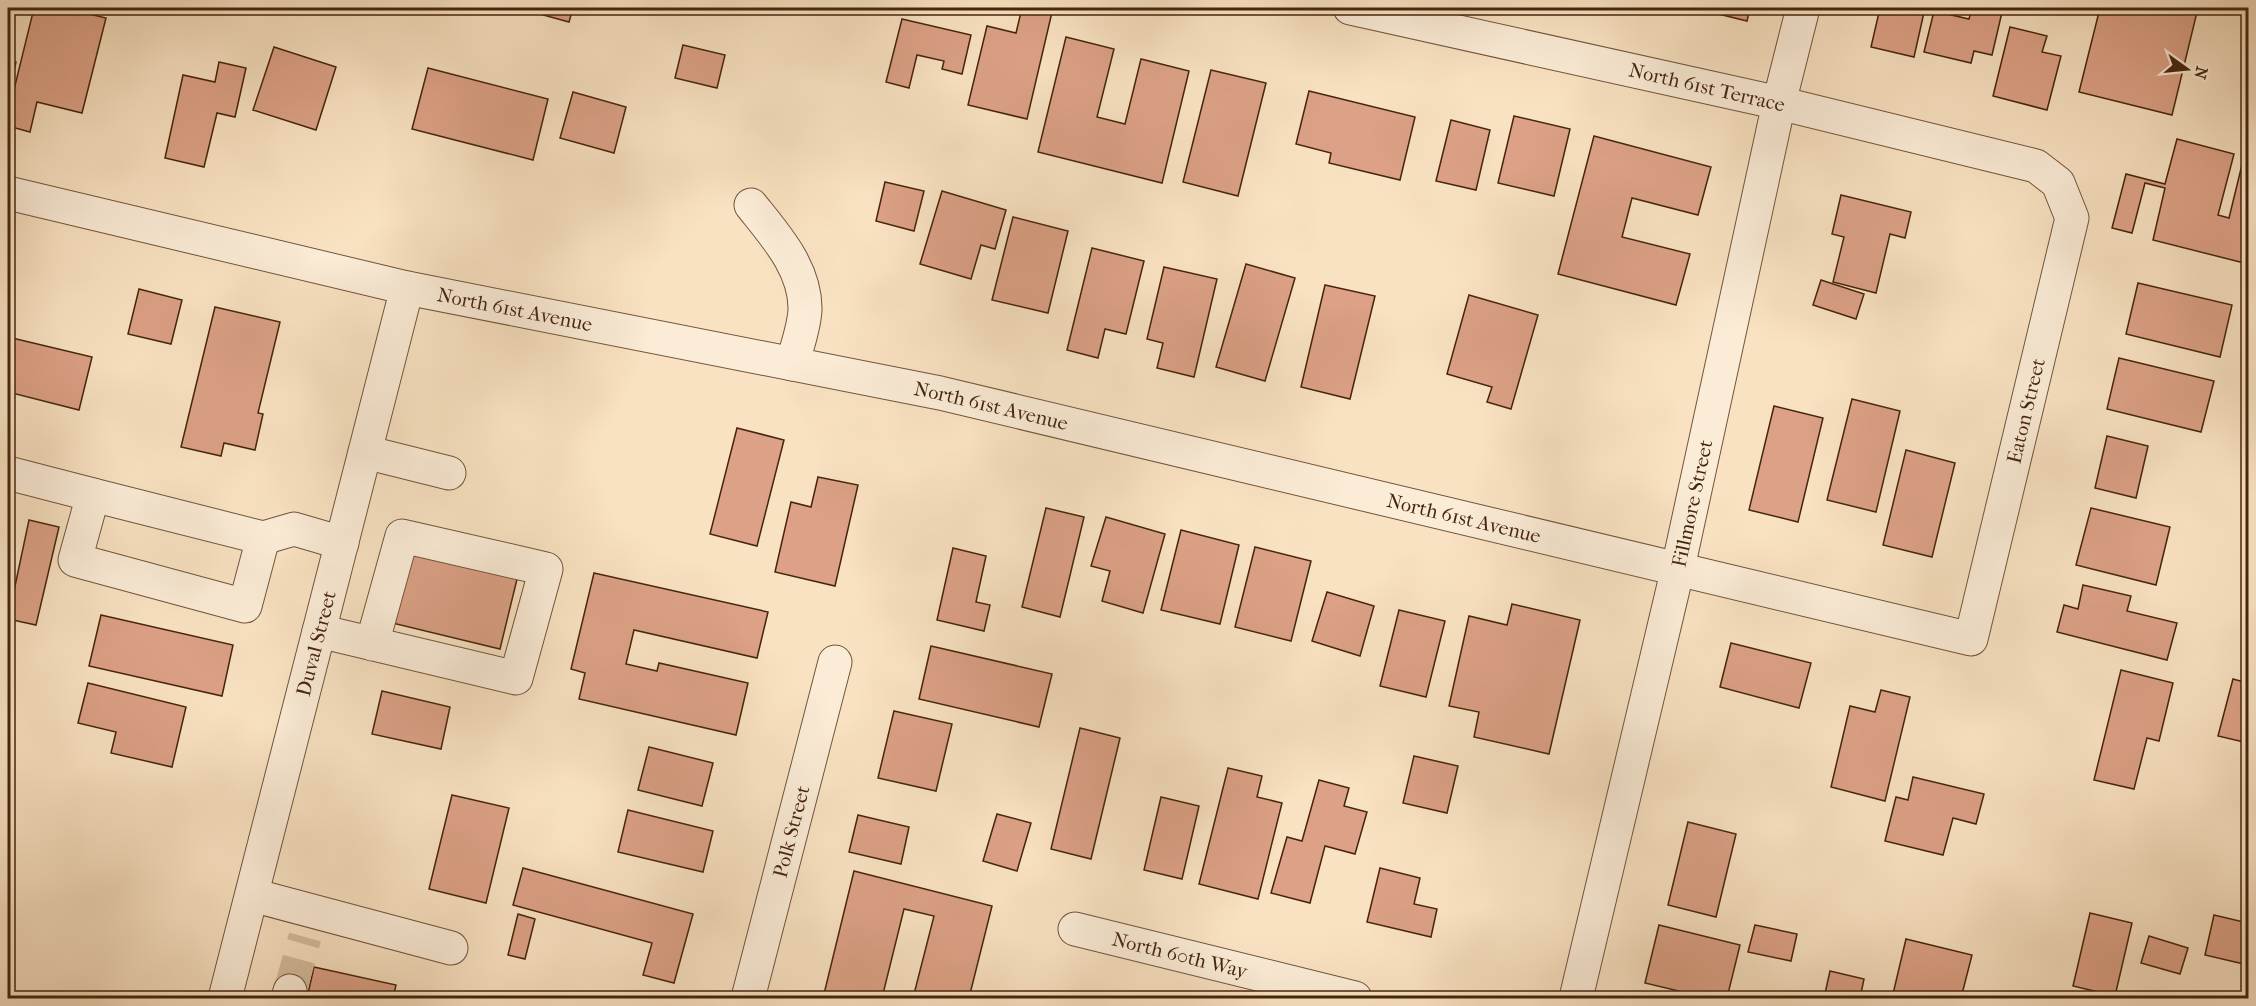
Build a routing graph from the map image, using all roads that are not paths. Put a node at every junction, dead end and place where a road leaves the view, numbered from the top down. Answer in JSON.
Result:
{"nodes":[{"id":1,"x":1350,"y":8,"type":"edge"},
{"id":2,"x":1803,"y":8,"type":"edge"},
{"id":3,"x":1779,"y":103,"type":"junction"},
{"id":4,"x":2058,"y":183,"type":"joint"},
{"id":5,"x":8,"y":193,"type":"edge"},
{"id":6,"x":751,"y":205,"type":"dead end"},
{"id":7,"x":407,"y":288,"type":"junction"},
{"id":8,"x":792,"y":364,"type":"junction"},
{"id":9,"x":365,"y":452,"type":"junction"},
{"id":10,"x":8,"y":473,"type":"edge"},
{"id":11,"x":449,"y":473,"type":"dead end"},
{"id":12,"x":93,"y":495,"type":"junction"},
{"id":13,"x":262,"y":538,"type":"junction"},
{"id":14,"x":342,"y":543,"type":"junction"},
{"id":15,"x":1678,"y":568,"type":"junction"},
{"id":16,"x":319,"y":631,"type":"junction"},
{"id":17,"x":1971,"y":639,"type":"joint"},
{"id":18,"x":372,"y":644,"type":"junction"},
{"id":19,"x":834,"y":662,"type":"dead end"},
{"id":20,"x":252,"y":895,"type":"junction"},
{"id":21,"x":1075,"y":929,"type":"dead end"},
{"id":22,"x":451,"y":948,"type":"dead end"},
{"id":23,"x":225,"y":999,"type":"edge"},
{"id":24,"x":748,"y":999,"type":"edge"},
{"id":25,"x":1355,"y":999,"type":"edge"},
{"id":26,"x":1576,"y":999,"type":"edge"}],
"edges":[{"from":1,"to":3,"type":"street","name":"North 61st Terrace"},
{"from":2,"to":3,"type":"street","name":"Fillmore Street"},
{"from":3,"to":4,"type":"street","name":"North 61st Terrace"},
{"from":3,"to":15,"type":"street","name":"Fillmore Street"},
{"from":4,"to":17,"type":"street","name":"Eaton Street"},
{"from":5,"to":7,"type":"street","name":"North 61st Avenue"},
{"from":6,"to":8,"type":"street"},
{"from":7,"to":8,"type":"street","name":"North 61st Avenue"},
{"from":7,"to":9,"type":"street","name":"Duval Street"},
{"from":8,"to":15,"type":"street","name":"North 61st Avenue"},
{"from":9,"to":11,"type":"street"},
{"from":9,"to":14,"type":"street","name":"Duval Street"},
{"from":10,"to":12,"type":"street"},
{"from":12,"to":13,"type":"street"},
{"from":12,"to":13,"type":"street"},
{"from":13,"to":14,"type":"street"},
{"from":14,"to":16,"type":"street","name":"Duval Street"},
{"from":15,"to":17,"type":"street","name":"North 61st Avenue"},
{"from":15,"to":26,"type":"street","name":"Fillmore Street"},
{"from":16,"to":18,"type":"street"},
{"from":16,"to":20,"type":"street","name":"Duval Street"},
{"from":18,"to":18,"type":"street"},
{"from":19,"to":24,"type":"street","name":"Polk Street"},
{"from":20,"to":22,"type":"street"},
{"from":20,"to":23,"type":"street","name":"Duval Street"},
{"from":21,"to":25,"type":"street","name":"North 60th Way"}]}
